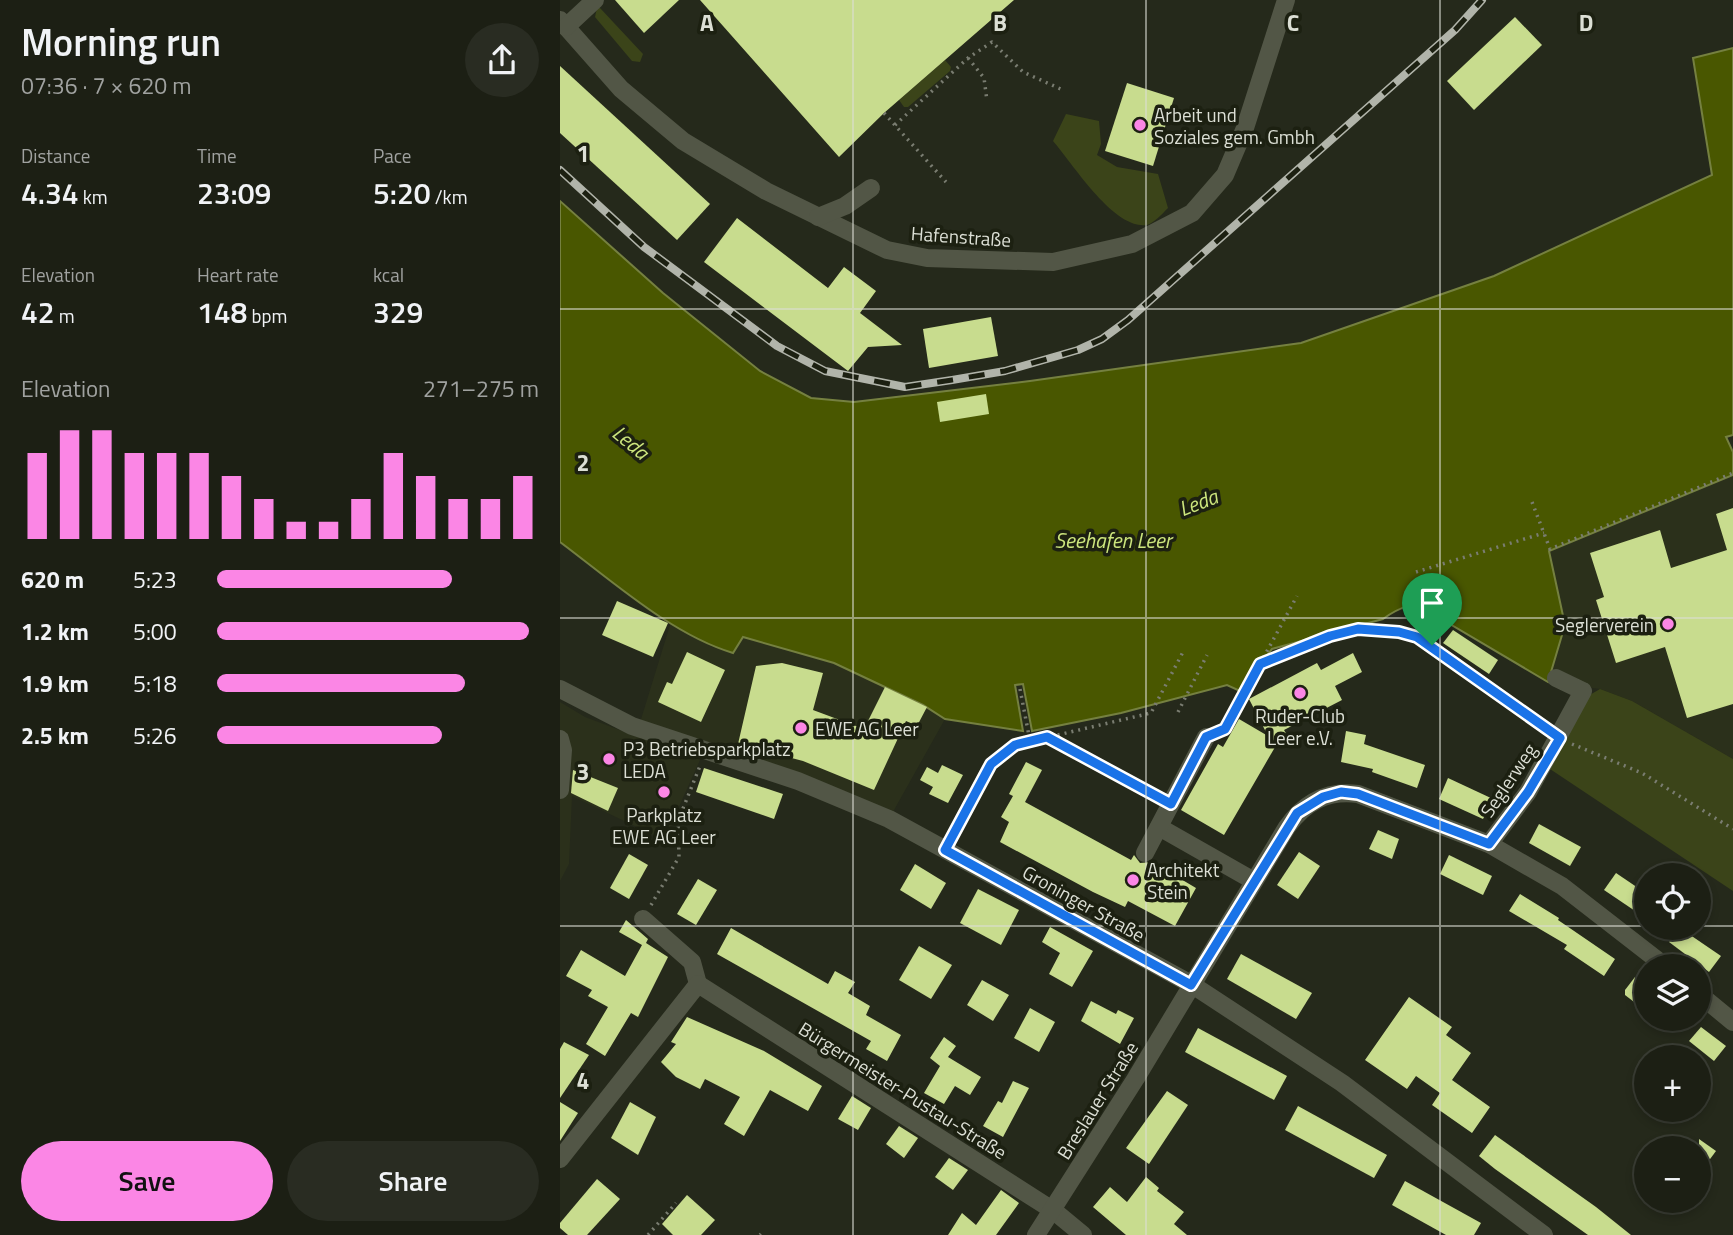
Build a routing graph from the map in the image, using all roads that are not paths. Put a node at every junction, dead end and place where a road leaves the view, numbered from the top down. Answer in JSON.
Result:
{"nodes":[{"id":1,"x":595,"y":0,"type":"edge"},
{"id":2,"x":1286,"y":0,"type":"edge"},
{"id":3,"x":563,"y":23,"type":"edge"},
{"id":4,"x":871,"y":188,"type":"dead end"},
{"id":5,"x":818,"y":216,"type":"junction"},
{"id":6,"x":1556,"y":678,"type":"dead end"},
{"id":7,"x":562,"y":695,"type":"edge"},
{"id":8,"x":1206,"y":737,"type":"road end"},
{"id":9,"x":560,"y":738,"type":"edge"},
{"id":10,"x":560,"y":790,"type":"edge"},
{"id":11,"x":1159,"y":827,"type":"junction"},
{"id":12,"x":1489,"y":844,"type":"junction"},
{"id":13,"x":1145,"y":853,"type":"dead end"},
{"id":14,"x":1254,"y":881,"type":"junction"},
{"id":15,"x":643,"y":919,"type":"road end"},
{"id":16,"x":1650,"y":954,"type":"edge"},
{"id":17,"x":698,"y":984,"type":"junction"},
{"id":18,"x":1191,"y":985,"type":"junction"},
{"id":19,"x":1711,"y":1004,"type":"edge"},
{"id":20,"x":1733,"y":1022,"type":"edge"},
{"id":21,"x":560,"y":1159,"type":"edge"},
{"id":22,"x":1054,"y":1211,"type":"junction"},
{"id":23,"x":1036,"y":1235,"type":"edge"},
{"id":24,"x":1083,"y":1235,"type":"edge"},
{"id":25,"x":1544,"y":1235,"type":"edge"}],
"edges":[{"from":1,"to":3,"type":"street"},
{"from":2,"to":5,"type":"street","name":"Hafenstraße"},
{"from":3,"to":5,"type":"street","name":"Hafenstraße"},
{"from":4,"to":5,"type":"street"},
{"from":6,"to":12,"type":"street","name":"Seglerweg"},
{"from":7,"to":18,"type":"street","name":"Groninger Straße"},
{"from":8,"to":11,"type":"street"},
{"from":9,"to":10,"type":"street"},
{"from":11,"to":13,"type":"street"},
{"from":11,"to":14,"type":"street"},
{"from":12,"to":14,"type":"street","name":"Breslauer Straße"},
{"from":12,"to":16,"type":"street","name":"Breslauer Straße"},
{"from":14,"to":18,"type":"street","name":"Breslauer Straße"},
{"from":15,"to":17,"type":"street"},
{"from":17,"to":21,"type":"street"},
{"from":17,"to":22,"type":"street","name":"Bürgermeister-Pustau-Straße"},
{"from":18,"to":22,"type":"street","name":"Breslauer Straße"},
{"from":18,"to":25,"type":"street","name":"Groninger Straße"},
{"from":19,"to":20,"type":"street"},
{"from":22,"to":23,"type":"street","name":"Breslauer Straße"},
{"from":22,"to":24,"type":"street","name":"Bürgermeister-Pustau-Straße"}]}
